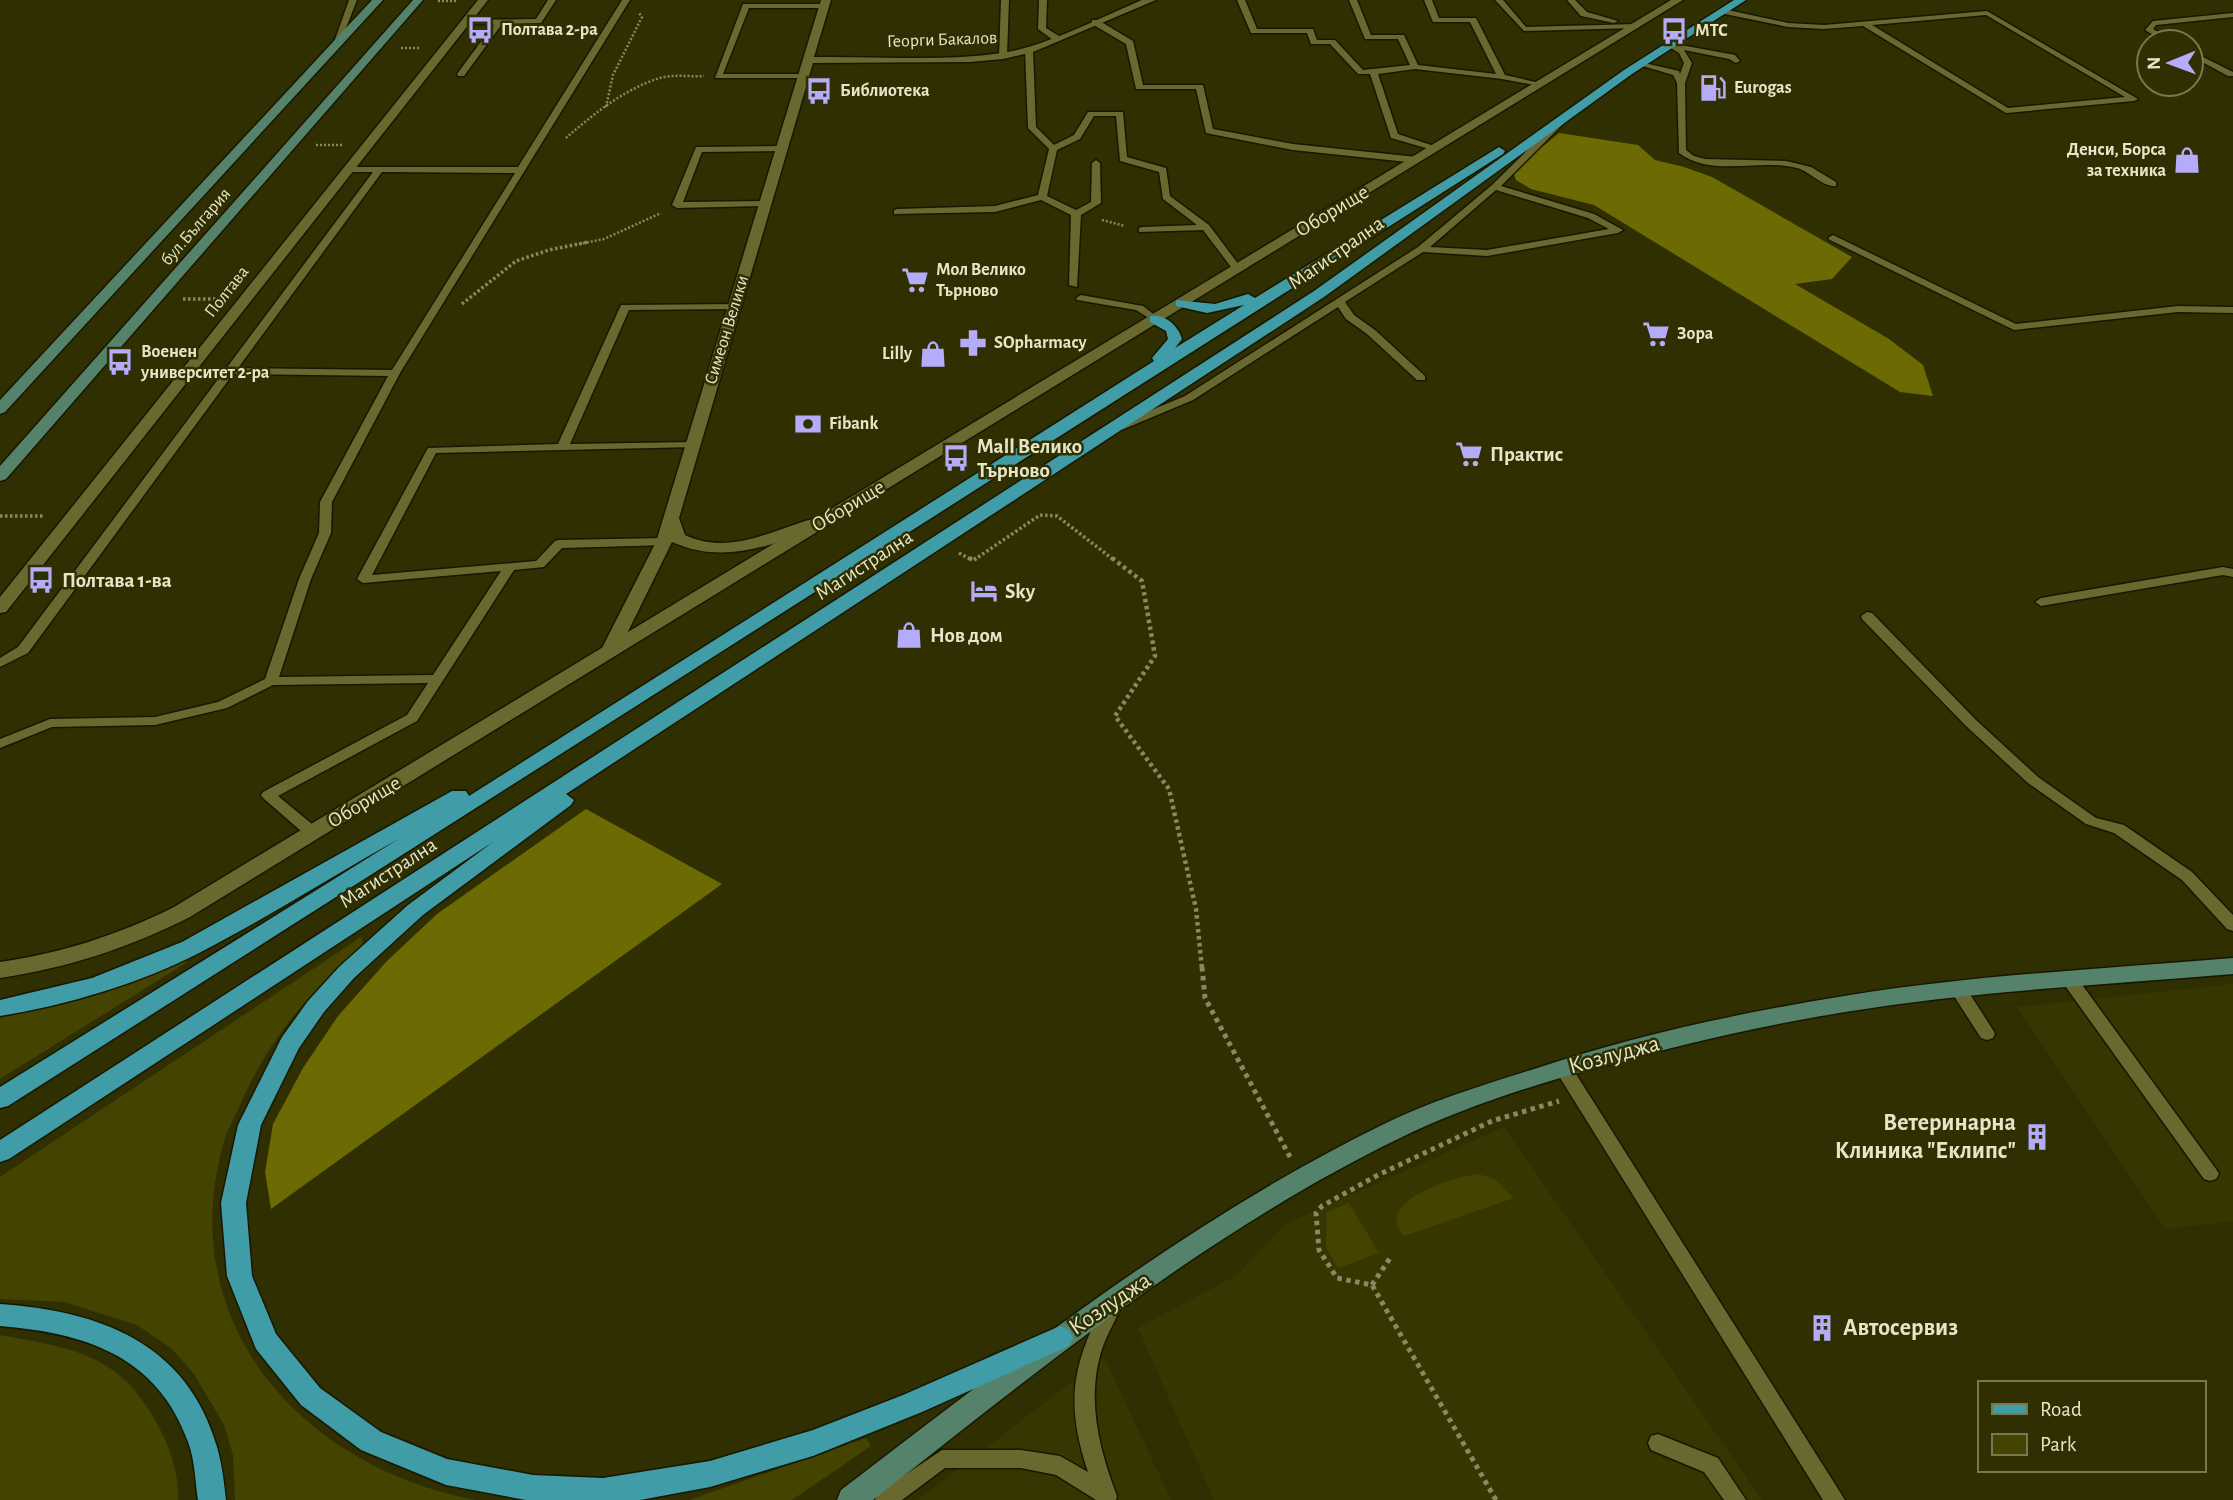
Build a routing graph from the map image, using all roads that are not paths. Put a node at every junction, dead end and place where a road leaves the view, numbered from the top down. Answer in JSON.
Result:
{"nodes":[{"id":1,"x":353,"y":0,"type":"edge"},
{"id":2,"x":378,"y":0,"type":"edge"},
{"id":3,"x":418,"y":0,"type":"edge"},
{"id":4,"x":483,"y":0,"type":"edge"},
{"id":5,"x":552,"y":0,"type":"edge"},
{"id":6,"x":1005,"y":0,"type":"edge"},
{"id":7,"x":1043,"y":0,"type":"edge"},
{"id":8,"x":1151,"y":0,"type":"edge"},
{"id":9,"x":1241,"y":0,"type":"edge"},
{"id":10,"x":1353,"y":0,"type":"edge"},
{"id":11,"x":1428,"y":0,"type":"edge"},
{"id":12,"x":1499,"y":0,"type":"edge"},
{"id":13,"x":1571,"y":0,"type":"edge"},
{"id":14,"x":1741,"y":0,"type":"edge"},
{"id":15,"x":1673,"y":1,"type":"edge"},
{"id":16,"x":825,"y":3,"type":"edge"},
{"id":17,"x":630,"y":4,"type":"edge"},
{"id":18,"x":1723,"y":11,"type":"junction"},
{"id":19,"x":2233,"y":15,"type":"edge"},
{"id":20,"x":466,"y":22,"type":"junction"},
{"id":21,"x":499,"y":22,"type":"junction"},
{"id":22,"x":1095,"y":22,"type":"junction"},
{"id":23,"x":1866,"y":24,"type":"junction"},
{"id":24,"x":1636,"y":26,"type":"junction"},
{"id":25,"x":2150,"y":28,"type":"edge"},
{"id":26,"x":1056,"y":38,"type":"junction"},
{"id":27,"x":1670,"y":45,"type":"junction"},
{"id":28,"x":335,"y":46,"type":"junction"},
{"id":29,"x":1029,"y":50,"type":"junction"},
{"id":30,"x":1003,"y":56,"type":"junction"},
{"id":31,"x":808,"y":60,"type":"junction"},
{"id":32,"x":2205,"y":60,"type":"edge"},
{"id":33,"x":1736,"y":61,"type":"dead end"},
{"id":34,"x":1415,"y":67,"type":"junction"},
{"id":35,"x":1634,"y":68,"type":"junction"},
{"id":36,"x":1373,"y":72,"type":"junction"},
{"id":37,"x":461,"y":74,"type":"dead end"},
{"id":38,"x":2231,"y":74,"type":"dead end"},
{"id":39,"x":804,"y":76,"type":"junction"},
{"id":40,"x":1502,"y":77,"type":"junction"},
{"id":41,"x":1681,"y":83,"type":"junction"},
{"id":42,"x":1540,"y":84,"type":"junction"},
{"id":43,"x":1570,"y":114,"type":"junction"},
{"id":44,"x":1436,"y":148,"type":"junction"},
{"id":45,"x":782,"y":149,"type":"junction"},
{"id":46,"x":1053,"y":149,"type":"junction"},
{"id":47,"x":1417,"y":160,"type":"junction"},
{"id":48,"x":1096,"y":163,"type":"dead end"},
{"id":49,"x":349,"y":169,"type":"junction"},
{"id":50,"x":380,"y":169,"type":"junction"},
{"id":51,"x":521,"y":170,"type":"junction"},
{"id":52,"x":1833,"y":184,"type":"dead end"},
{"id":53,"x":1495,"y":187,"type":"junction"},
{"id":54,"x":1042,"y":197,"type":"junction"},
{"id":55,"x":765,"y":204,"type":"junction"},
{"id":56,"x":897,"y":212,"type":"dead end"},
{"id":57,"x":1076,"y":214,"type":"junction"},
{"id":58,"x":1206,"y":227,"type":"junction"},
{"id":59,"x":1142,"y":230,"type":"road end"},
{"id":60,"x":1833,"y":238,"type":"dead end"},
{"id":61,"x":1421,"y":249,"type":"junction"},
{"id":62,"x":1334,"y":256,"type":"junction"},
{"id":63,"x":1237,"y":269,"type":"junction"},
{"id":64,"x":1074,"y":285,"type":"dead end"},
{"id":65,"x":1081,"y":298,"type":"dead end"},
{"id":66,"x":1339,"y":300,"type":"junction"},
{"id":67,"x":1181,"y":303,"type":"junction"},
{"id":68,"x":735,"y":306,"type":"junction"},
{"id":69,"x":2233,"y":310,"type":"edge"},
{"id":70,"x":1313,"y":317,"type":"junction"},
{"id":71,"x":1350,"y":317,"type":"junction"},
{"id":72,"x":1155,"y":319,"type":"junction"},
{"id":73,"x":230,"y":371,"type":"junction"},
{"id":74,"x":395,"y":373,"type":"junction"},
{"id":75,"x":1137,"y":378,"type":"junction"},
{"id":76,"x":1421,"y":378,"type":"dead end"},
{"id":77,"x":16,"y":392,"type":"junction"},
{"id":78,"x":0,"y":403,"type":"edge"},
{"id":79,"x":0,"y":409,"type":"edge"},
{"id":80,"x":1112,"y":430,"type":"junction"},
{"id":81,"x":693,"y":445,"type":"junction"},
{"id":82,"x":563,"y":446,"type":"junction"},
{"id":83,"x":0,"y":476,"type":"edge"},
{"id":84,"x":671,"y":517,"type":"junction"},
{"id":85,"x":826,"y":520,"type":"junction"},
{"id":86,"x":664,"y":542,"type":"junction"},
{"id":87,"x":509,"y":568,"type":"junction"},
{"id":88,"x":2233,"y":573,"type":"edge"},
{"id":89,"x":2041,"y":601,"type":"dead end"},
{"id":90,"x":0,"y":608,"type":"edge"},
{"id":91,"x":1867,"y":616,"type":"dead end"},
{"id":92,"x":609,"y":652,"type":"junction"},
{"id":93,"x":0,"y":663,"type":"edge"},
{"id":94,"x":683,"y":670,"type":"junction"},
{"id":95,"x":439,"y":678,"type":"junction"},
{"id":96,"x":271,"y":681,"type":"junction"},
{"id":97,"x":713,"y":688,"type":"junction"},
{"id":98,"x":0,"y":744,"type":"edge"},
{"id":99,"x":313,"y":833,"type":"junction"},
{"id":100,"x":2233,"y":925,"type":"edge"},
{"id":101,"x":2233,"y":967,"type":"edge"},
{"id":102,"x":0,"y":970,"type":"edge"},
{"id":103,"x":2069,"y":979,"type":"junction"},
{"id":104,"x":1958,"y":989,"type":"junction"},
{"id":105,"x":0,"y":1008,"type":"edge"},
{"id":106,"x":1987,"y":1034,"type":"dead end"},
{"id":107,"x":1563,"y":1068,"type":"junction"},
{"id":108,"x":0,"y":1099,"type":"edge"},
{"id":109,"x":0,"y":1152,"type":"edge"},
{"id":110,"x":2210,"y":1174,"type":"dead end"},
{"id":111,"x":1116,"y":1299,"type":"junction"},
{"id":112,"x":0,"y":1315,"type":"edge"},
{"id":113,"x":1060,"y":1338,"type":"junction"},
{"id":114,"x":1658,"y":1443,"type":"dead end"},
{"id":115,"x":1107,"y":1498,"type":"edge"},
{"id":116,"x":212,"y":1500,"type":"edge"},
{"id":117,"x":851,"y":1500,"type":"edge"},
{"id":118,"x":885,"y":1500,"type":"edge"},
{"id":119,"x":1736,"y":1500,"type":"edge"},
{"id":120,"x":1835,"y":1500,"type":"edge"}],
"edges":[{"from":1,"to":28,"type":"lane"},
{"from":2,"to":28,"type":"main road","name":"бул.България"},
{"from":3,"to":83,"type":"main road","name":"бул.България"},
{"from":4,"to":20,"type":"street","name":"Полтава"},
{"from":5,"to":21,"type":"lane"},
{"from":6,"to":30,"type":"lane"},
{"from":7,"to":26,"type":"lane"},
{"from":8,"to":22,"type":"street","name":"Георги Бакалов"},
{"from":9,"to":36,"type":"lane"},
{"from":10,"to":34,"type":"lane"},
{"from":11,"to":40,"type":"lane"},
{"from":12,"to":24,"type":"lane"},
{"from":13,"to":24,"type":"lane"},
{"from":14,"to":18,"type":"main road","name":"Магистрална"},
{"from":15,"to":24,"type":"street","name":"Оборище"},
{"from":16,"to":31,"type":"street","name":"Симеон Велики"},
{"from":16,"to":39,"type":"lane"},
{"from":17,"to":51,"type":"lane"},
{"from":18,"to":23,"type":"lane"},
{"from":18,"to":27,"type":"main road","name":"Магистрална"},
{"from":19,"to":25,"type":"lane"},
{"from":20,"to":21,"type":"lane"},
{"from":20,"to":49,"type":"street","name":"Полтава"},
{"from":21,"to":37,"type":"lane"},
{"from":22,"to":26,"type":"street","name":"Георги Бакалов"},
{"from":22,"to":47,"type":"lane"},
{"from":23,"to":23,"type":"lane"},
{"from":24,"to":42,"type":"street","name":"Оборище"},
{"from":26,"to":29,"type":"street","name":"Георги Бакалов"},
{"from":27,"to":33,"type":"lane"},
{"from":27,"to":35,"type":"main road","name":"Магистрална"},
{"from":27,"to":41,"type":"lane"},
{"from":28,"to":77,"type":"main road","name":"бул.България"},
{"from":29,"to":30,"type":"street","name":"Георги Бакалов"},
{"from":29,"to":46,"type":"lane"},
{"from":30,"to":31,"type":"street","name":"Георги Бакалов"},
{"from":31,"to":39,"type":"street","name":"Симеон Велики"},
{"from":32,"to":38,"type":"lane"},
{"from":34,"to":36,"type":"lane"},
{"from":34,"to":40,"type":"lane"},
{"from":35,"to":41,"type":"lane"},
{"from":35,"to":43,"type":"main road","name":"Магистрална"},
{"from":35,"to":62,"type":"main road"},
{"from":36,"to":44,"type":"lane"},
{"from":39,"to":45,"type":"street","name":"Симеон Велики"},
{"from":40,"to":42,"type":"lane"},
{"from":41,"to":52,"type":"lane"},
{"from":42,"to":44,"type":"street","name":"Оборище"},
{"from":43,"to":53,"type":"lane"},
{"from":43,"to":80,"type":"main road","name":"Магистрална"},
{"from":44,"to":47,"type":"street","name":"Оборище"},
{"from":45,"to":55,"type":"street","name":"Симеон Велики"},
{"from":45,"to":55,"type":"lane"},
{"from":46,"to":54,"type":"lane"},
{"from":46,"to":58,"type":"lane"},
{"from":47,"to":63,"type":"street","name":"Оборище"},
{"from":48,"to":57,"type":"lane"},
{"from":49,"to":50,"type":"lane"},
{"from":49,"to":90,"type":"street","name":"Полтава"},
{"from":50,"to":51,"type":"lane"},
{"from":50,"to":73,"type":"lane"},
{"from":51,"to":74,"type":"lane"},
{"from":53,"to":61,"type":"lane"},
{"from":53,"to":61,"type":"lane"},
{"from":54,"to":56,"type":"lane"},
{"from":54,"to":57,"type":"lane"},
{"from":55,"to":68,"type":"street","name":"Симеон Велики"},
{"from":57,"to":64,"type":"lane"},
{"from":58,"to":59,"type":"lane"},
{"from":58,"to":63,"type":"lane"},
{"from":60,"to":69,"type":"lane"},
{"from":61,"to":66,"type":"lane"},
{"from":62,"to":67,"type":"main road"},
{"from":62,"to":75,"type":"main road"},
{"from":63,"to":67,"type":"street","name":"Оборище"},
{"from":65,"to":72,"type":"lane"},
{"from":66,"to":70,"type":"lane"},
{"from":66,"to":71,"type":"lane"},
{"from":67,"to":72,"type":"street","name":"Оборище"},
{"from":68,"to":81,"type":"street","name":"Симеон Велики"},
{"from":68,"to":82,"type":"lane"},
{"from":70,"to":71,"type":"lane"},
{"from":70,"to":80,"type":"lane"},
{"from":71,"to":76,"type":"lane"},
{"from":72,"to":75,"type":"main road"},
{"from":72,"to":85,"type":"street","name":"Оборище"},
{"from":73,"to":74,"type":"lane"},
{"from":73,"to":93,"type":"lane"},
{"from":74,"to":96,"type":"lane"},
{"from":75,"to":94,"type":"main road"},
{"from":77,"to":78,"type":"lane"},
{"from":77,"to":79,"type":"main road","name":"бул.България"},
{"from":80,"to":97,"type":"main road","name":"Магистрална"},
{"from":81,"to":82,"type":"lane"},
{"from":81,"to":84,"type":"street","name":"Симеон Велики"},
{"from":82,"to":87,"type":"lane"},
{"from":84,"to":85,"type":"street"},
{"from":84,"to":86,"type":"street","name":"Симеон Велики"},
{"from":85,"to":92,"type":"street","name":"Оборище"},
{"from":86,"to":87,"type":"lane"},
{"from":86,"to":92,"type":"street","name":"Симеон Велики"},
{"from":87,"to":95,"type":"lane"},
{"from":88,"to":89,"type":"lane"},
{"from":91,"to":100,"type":"lane"},
{"from":92,"to":99,"type":"street","name":"Оборище"},
{"from":94,"to":105,"type":"main road"},
{"from":94,"to":108,"type":"main road"},
{"from":95,"to":96,"type":"lane"},
{"from":95,"to":99,"type":"lane"},
{"from":96,"to":98,"type":"lane"},
{"from":97,"to":109,"type":"main road","name":"Магистрална"},
{"from":97,"to":113,"type":"main road"},
{"from":99,"to":102,"type":"street","name":"Оборище"},
{"from":101,"to":103,"type":"main road","name":"Козлуджа"},
{"from":103,"to":104,"type":"main road","name":"Козлуджа"},
{"from":103,"to":110,"type":"lane"},
{"from":104,"to":106,"type":"lane"},
{"from":104,"to":107,"type":"main road","name":"Козлуджа"},
{"from":107,"to":111,"type":"main road","name":"Козлуджа"},
{"from":107,"to":120,"type":"lane"},
{"from":111,"to":113,"type":"main road","name":"Козлуджа"},
{"from":111,"to":115,"type":"lane"},
{"from":112,"to":116,"type":"main road"},
{"from":113,"to":117,"type":"main road","name":"Козлуджа"},
{"from":114,"to":119,"type":"lane"},
{"from":115,"to":118,"type":"lane"}]}
